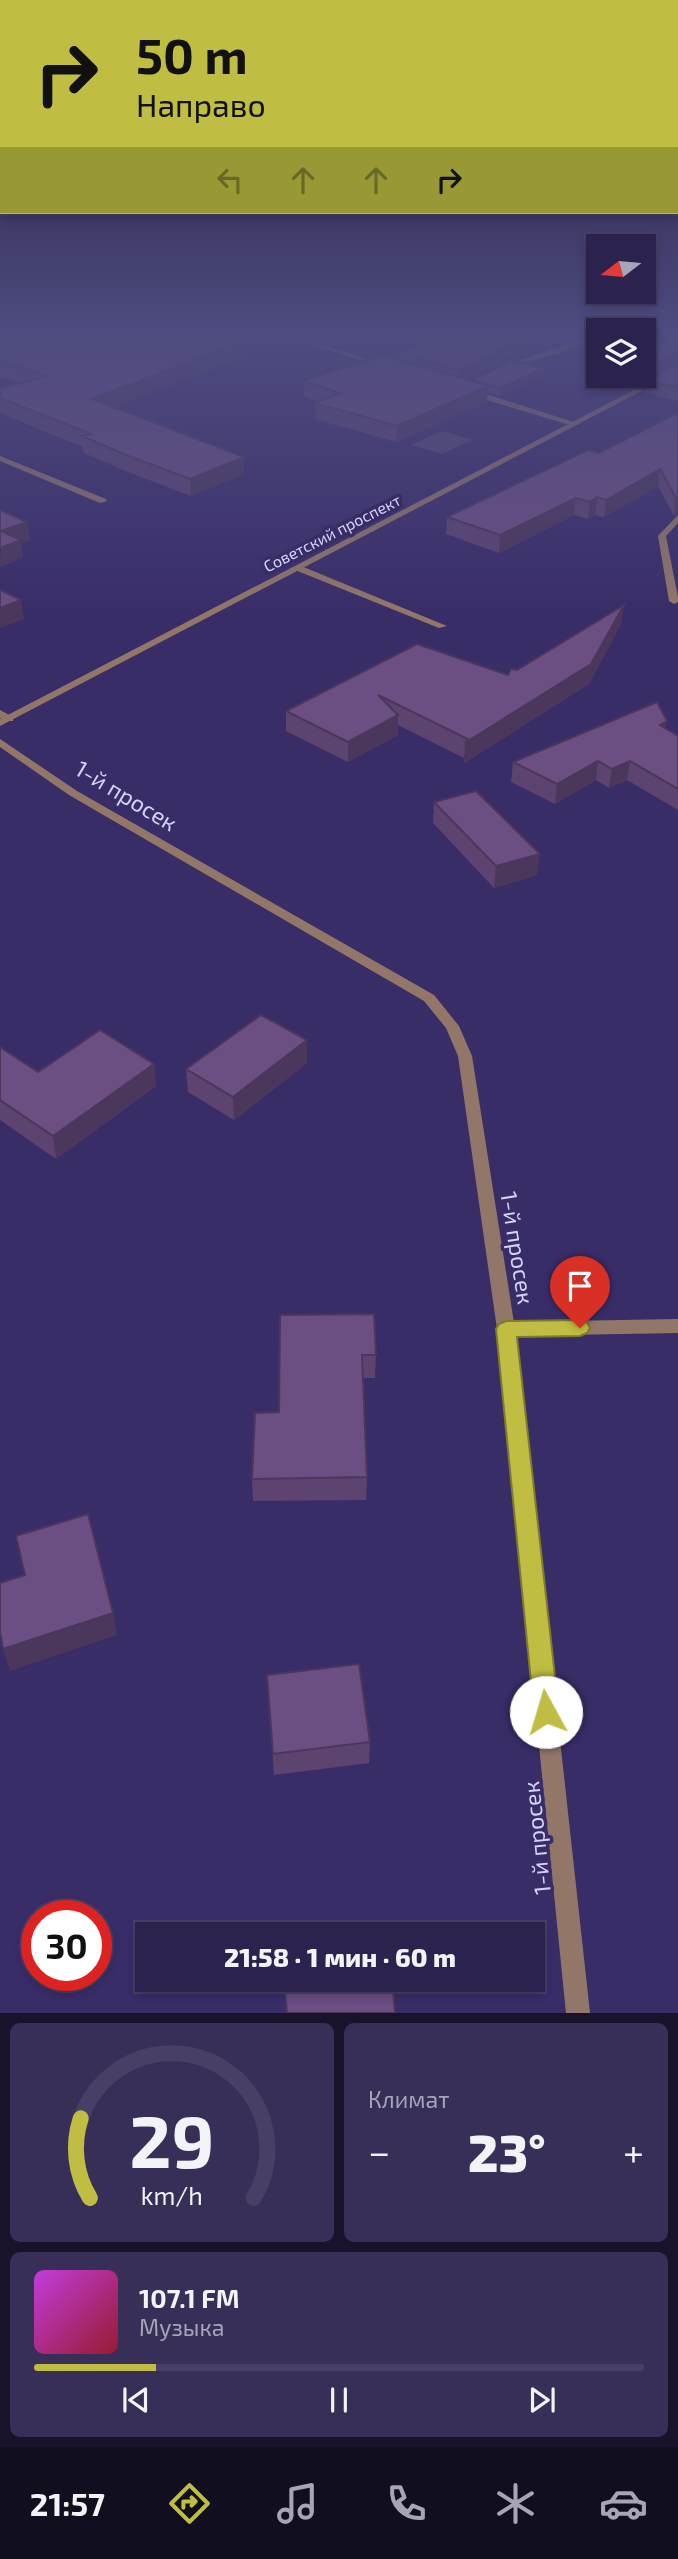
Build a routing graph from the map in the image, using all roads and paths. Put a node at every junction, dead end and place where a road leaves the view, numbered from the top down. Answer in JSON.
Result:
{"nodes":[{"id":1,"x":568,"y":428,"type":"edge"},
{"id":2,"x":0,"y":458,"type":"edge"},
{"id":3,"x":103,"y":500,"type":"dead end"},
{"id":4,"x":678,"y":518,"type":"edge"},
{"id":5,"x":298,"y":568,"type":"junction"},
{"id":6,"x":674,"y":601,"type":"dead end"},
{"id":7,"x":442,"y":626,"type":"dead end"},
{"id":8,"x":3,"y":718,"type":"edge"},
{"id":9,"x":0,"y":742,"type":"edge"},
{"id":10,"x":678,"y":1326,"type":"edge"},
{"id":11,"x":506,"y":1329,"type":"junction"},
{"id":12,"x":578,"y":2013,"type":"edge"}],
"edges":[{"from":1,"to":5,"type":"street","name":"Советский проспект"},
{"from":2,"to":3,"type":"street"},
{"from":4,"to":6,"type":"street"},
{"from":5,"to":7,"type":"street"},
{"from":5,"to":8,"type":"street","name":"Советский проспект"},
{"from":9,"to":11,"type":"street","name":"1-й просек"},
{"from":10,"to":11,"type":"street"},
{"from":11,"to":12,"type":"street","name":"1-й просек"}]}
